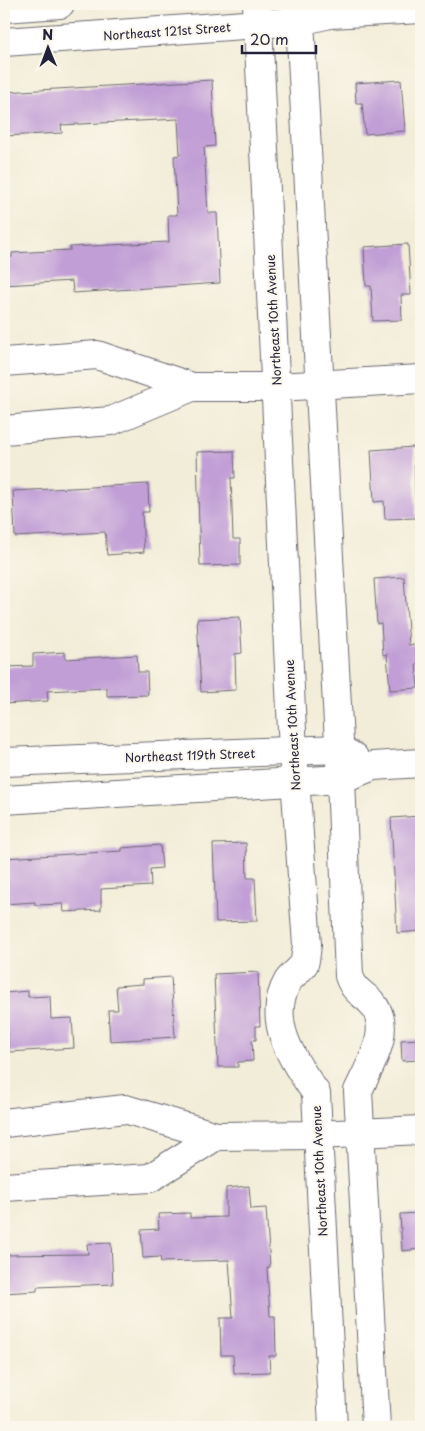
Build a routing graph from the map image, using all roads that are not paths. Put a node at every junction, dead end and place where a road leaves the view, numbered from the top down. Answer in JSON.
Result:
{"nodes":[{"id":1,"x":60,"y":4,"type":"edge"},
{"id":2,"x":4,"y":8,"type":"edge"},
{"id":3,"x":421,"y":9,"type":"edge"},
{"id":4,"x":310,"y":11,"type":"edge"},
{"id":5,"x":257,"y":14,"type":"edge"},
{"id":6,"x":4,"y":42,"type":"edge"},
{"id":7,"x":4,"y":362,"type":"edge"},
{"id":8,"x":421,"y":378,"type":"edge"},
{"id":9,"x":320,"y":384,"type":"junction"},
{"id":10,"x":277,"y":386,"type":"junction"},
{"id":11,"x":192,"y":387,"type":"junction"},
{"id":12,"x":4,"y":430,"type":"edge"},
{"id":13,"x":339,"y":749,"type":"junction"},
{"id":14,"x":293,"y":751,"type":"junction"},
{"id":15,"x":4,"y":762,"type":"edge"},
{"id":16,"x":421,"y":764,"type":"edge"},
{"id":17,"x":373,"y":766,"type":"junction"},
{"id":18,"x":341,"y":779,"type":"junction"},
{"id":19,"x":295,"y":782,"type":"junction"},
{"id":20,"x":4,"y":800,"type":"edge"},
{"id":21,"x":4,"y":1123,"type":"edge"},
{"id":22,"x":421,"y":1130,"type":"edge"},
{"id":23,"x":359,"y":1134,"type":"junction"},
{"id":24,"x":317,"y":1135,"type":"junction"},
{"id":25,"x":216,"y":1136,"type":"junction"},
{"id":26,"x":4,"y":1187,"type":"edge"},
{"id":27,"x":333,"y":1427,"type":"edge"},
{"id":28,"x":376,"y":1427,"type":"edge"}],
"edges":[{"from":1,"to":2,"type":"street"},
{"from":3,"to":4,"type":"street","name":"Northeast 121st Street"},
{"from":4,"to":5,"type":"street","name":"Northeast 121st Street"},
{"from":4,"to":9,"type":"street"},
{"from":5,"to":6,"type":"street","name":"Northeast 121st Street"},
{"from":5,"to":10,"type":"street","name":"Northeast 10th Avenue"},
{"from":7,"to":11,"type":"street"},
{"from":8,"to":9,"type":"street"},
{"from":9,"to":10,"type":"street"},
{"from":9,"to":13,"type":"street"},
{"from":10,"to":11,"type":"street"},
{"from":10,"to":14,"type":"street","name":"Northeast 10th Avenue"},
{"from":11,"to":12,"type":"street"},
{"from":13,"to":14,"type":"street","name":"Northeast 119th Street"},
{"from":13,"to":17,"type":"street","name":"Northeast 119th Street"},
{"from":13,"to":18,"type":"street"},
{"from":14,"to":15,"type":"street","name":"Northeast 119th Street"},
{"from":14,"to":19,"type":"street","name":"Northeast 10th Avenue"},
{"from":16,"to":17,"type":"street","name":"Northeast 119th Street"},
{"from":17,"to":18,"type":"street","name":"Northeast 119th Street"},
{"from":18,"to":19,"type":"street","name":"Northeast 119th Street"},
{"from":18,"to":23,"type":"street"},
{"from":19,"to":20,"type":"street","name":"Northeast 119th Street"},
{"from":19,"to":24,"type":"street","name":"Northeast 10th Avenue"},
{"from":21,"to":25,"type":"street"},
{"from":22,"to":23,"type":"street"},
{"from":23,"to":24,"type":"street"},
{"from":23,"to":28,"type":"street"},
{"from":24,"to":25,"type":"street"},
{"from":24,"to":27,"type":"street","name":"Northeast 10th Avenue"},
{"from":25,"to":26,"type":"street"}]}
